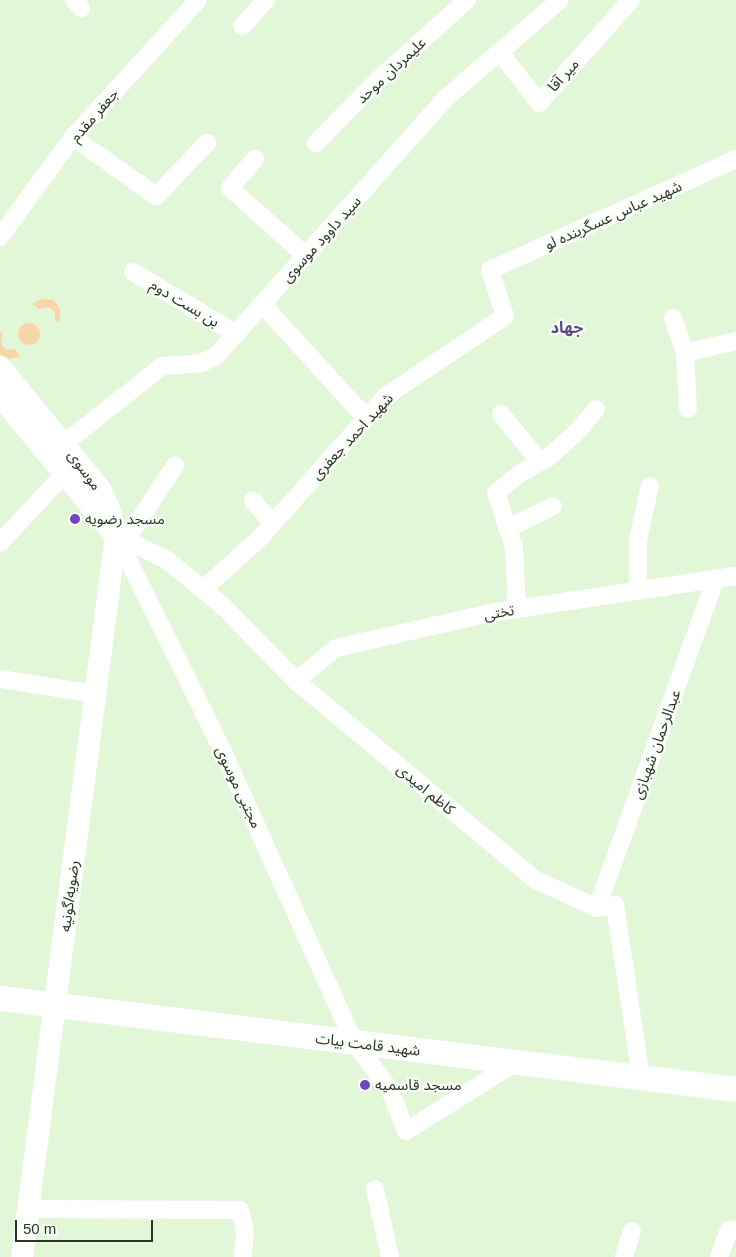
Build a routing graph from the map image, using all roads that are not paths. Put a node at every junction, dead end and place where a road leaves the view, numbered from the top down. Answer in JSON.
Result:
{"nodes":[{"id":1,"x":198,"y":0,"type":"edge"},
{"id":2,"x":266,"y":0,"type":"edge"},
{"id":3,"x":467,"y":0,"type":"edge"},
{"id":4,"x":560,"y":0,"type":"edge"},
{"id":5,"x":631,"y":0,"type":"edge"},
{"id":6,"x":242,"y":26,"type":"dead end"},
{"id":7,"x":500,"y":52,"type":"junction"},
{"id":8,"x":74,"y":137,"type":"junction"},
{"id":9,"x":207,"y":143,"type":"dead end"},
{"id":10,"x":316,"y":143,"type":"dead end"},
{"id":11,"x":256,"y":159,"type":"dead end"},
{"id":12,"x":736,"y":160,"type":"edge"},
{"id":13,"x":0,"y":237,"type":"edge"},
{"id":14,"x":306,"y":256,"type":"junction"},
{"id":15,"x":490,"y":270,"type":"joint"},
{"id":16,"x":133,"y":272,"type":"dead end"},
{"id":17,"x":263,"y":305,"type":"junction"},
{"id":18,"x":673,"y":318,"type":"dead end"},
{"id":19,"x":236,"y":334,"type":"junction"},
{"id":20,"x":736,"y":341,"type":"edge"},
{"id":21,"x":685,"y":353,"type":"junction"},
{"id":22,"x":0,"y":367,"type":"edge"},
{"id":23,"x":0,"y":396,"type":"edge"},
{"id":24,"x":596,"y":409,"type":"dead end"},
{"id":25,"x":688,"y":410,"type":"dead end"},
{"id":26,"x":501,"y":414,"type":"dead end"},
{"id":27,"x":366,"y":418,"type":"junction"},
{"id":28,"x":65,"y":443,"type":"junction"},
{"id":29,"x":540,"y":462,"type":"junction"},
{"id":30,"x":175,"y":466,"type":"dead end"},
{"id":31,"x":64,"y":474,"type":"junction"},
{"id":32,"x":650,"y":486,"type":"dead end"},
{"id":33,"x":254,"y":501,"type":"dead end"},
{"id":34,"x":553,"y":506,"type":"dead end"},
{"id":35,"x":273,"y":523,"type":"junction"},
{"id":36,"x":507,"y":529,"type":"junction"},
{"id":37,"x":121,"y":537,"type":"junction"},
{"id":38,"x":0,"y":543,"type":"edge"},
{"id":39,"x":736,"y":576,"type":"edge"},
{"id":40,"x":715,"y":580,"type":"junction"},
{"id":41,"x":203,"y":589,"type":"junction"},
{"id":42,"x":638,"y":591,"type":"junction"},
{"id":43,"x":517,"y":609,"type":"junction"},
{"id":44,"x":0,"y":679,"type":"edge"},
{"id":45,"x":296,"y":681,"type":"junction"},
{"id":46,"x":95,"y":694,"type":"junction"},
{"id":47,"x":597,"y":908,"type":"junction"},
{"id":48,"x":0,"y":998,"type":"edge"},
{"id":49,"x":55,"y":1005,"type":"junction"},
{"id":50,"x":354,"y":1042,"type":"junction"},
{"id":51,"x":516,"y":1062,"type":"junction"},
{"id":52,"x":641,"y":1077,"type":"junction"},
{"id":53,"x":736,"y":1089,"type":"edge"},
{"id":54,"x":375,"y":1189,"type":"dead end"},
{"id":55,"x":28,"y":1209,"type":"junction"},
{"id":56,"x":632,"y":1231,"type":"dead end"},
{"id":57,"x":736,"y":1231,"type":"edge"},
{"id":58,"x":22,"y":1257,"type":"edge"},
{"id":59,"x":243,"y":1257,"type":"edge"},
{"id":60,"x":390,"y":1257,"type":"edge"},
{"id":61,"x":624,"y":1257,"type":"edge"},
{"id":62,"x":719,"y":1257,"type":"edge"}],
"edges":[{"from":1,"to":8,"type":"street","name":"جعفر مقدم"},
{"from":2,"to":6,"type":"street"},
{"from":3,"to":10,"type":"street","name":"علیمردان موحد"},
{"from":4,"to":7,"type":"street","name":"سید داوود موسوی"},
{"from":5,"to":7,"type":"street","name":"میر آقا"},
{"from":7,"to":14,"type":"street","name":"سید داوود موسوی"},
{"from":8,"to":9,"type":"street"},
{"from":8,"to":13,"type":"street","name":"جعفر مقدم"},
{"from":11,"to":14,"type":"street"},
{"from":12,"to":15,"type":"street","name":"شهید عباس عسگربنده لو"},
{"from":14,"to":17,"type":"street","name":"سید داوود موسوی"},
{"from":15,"to":27,"type":"street","name":"شهید احمد جعفری"},
{"from":16,"to":19,"type":"street","name":"بن بست دوم"},
{"from":17,"to":19,"type":"street","name":"سید داوود موسوی"},
{"from":17,"to":27,"type":"street"},
{"from":18,"to":21,"type":"street"},
{"from":19,"to":28,"type":"street","name":"سید داوود موسوی"},
{"from":20,"to":21,"type":"street"},
{"from":21,"to":25,"type":"street"},
{"from":22,"to":28,"type":"street","name":"موسوی"},
{"from":23,"to":31,"type":"street","name":"موسوی"},
{"from":24,"to":29,"type":"street"},
{"from":26,"to":29,"type":"street"},
{"from":27,"to":35,"type":"street","name":"شهید احمد جعفری"},
{"from":28,"to":37,"type":"street","name":"موسوی"},
{"from":29,"to":36,"type":"street"},
{"from":30,"to":37,"type":"street"},
{"from":31,"to":37,"type":"street","name":"موسوی"},
{"from":31,"to":38,"type":"street"},
{"from":32,"to":42,"type":"street"},
{"from":33,"to":35,"type":"street"},
{"from":34,"to":36,"type":"street"},
{"from":35,"to":41,"type":"street","name":"شهید احمد جعفری"},
{"from":36,"to":43,"type":"street"},
{"from":37,"to":41,"type":"street","name":"کاظم امیدی"},
{"from":37,"to":46,"type":"street","name":"رضویه/گونیه"},
{"from":37,"to":50,"type":"street","name":"مجتبی موسوی"},
{"from":39,"to":40,"type":"street","name":"تختی"},
{"from":40,"to":42,"type":"street","name":"تختی"},
{"from":40,"to":47,"type":"street","name":"عبدالرحمان شهبازی"},
{"from":41,"to":45,"type":"street","name":"کاظم امیدی"},
{"from":42,"to":43,"type":"street","name":"تختی"},
{"from":43,"to":45,"type":"street","name":"تختی"},
{"from":44,"to":46,"type":"street"},
{"from":45,"to":47,"type":"street","name":"کاظم امیدی"},
{"from":46,"to":49,"type":"street","name":"رضویه/گونیه"},
{"from":47,"to":52,"type":"street","name":"کاظم امیدی"},
{"from":48,"to":49,"type":"main road","name":"شهید قامت بیات"},
{"from":49,"to":50,"type":"main road","name":"شهید قامت بیات"},
{"from":49,"to":55,"type":"street","name":"رضویه/گونیه"},
{"from":50,"to":51,"type":"main road","name":"شهید قامت بیات"},
{"from":50,"to":51,"type":"street","name":"مجتبی موسوی"},
{"from":51,"to":52,"type":"main road","name":"شهید قامت بیات"},
{"from":52,"to":53,"type":"main road","name":"شهید قامت بیات"},
{"from":54,"to":60,"type":"street"},
{"from":55,"to":58,"type":"street","name":"رضویه/گونیه"},
{"from":55,"to":59,"type":"street"},
{"from":56,"to":61,"type":"street"},
{"from":57,"to":62,"type":"street"}]}
